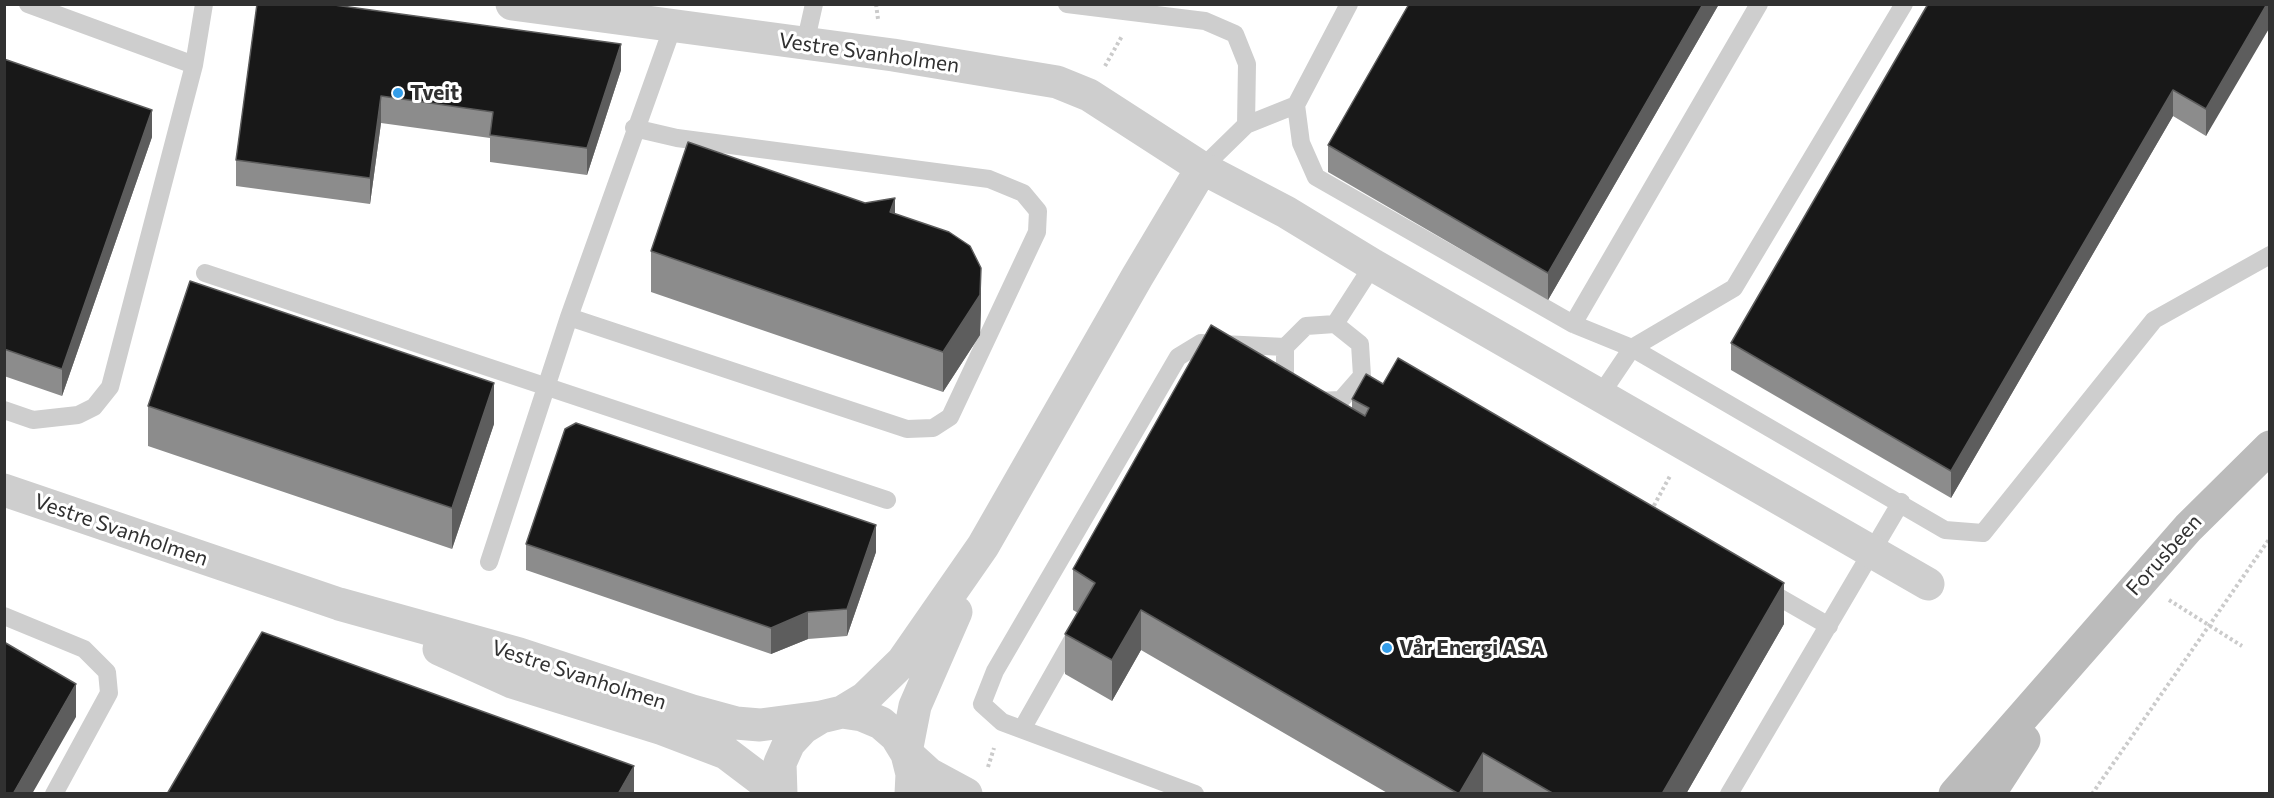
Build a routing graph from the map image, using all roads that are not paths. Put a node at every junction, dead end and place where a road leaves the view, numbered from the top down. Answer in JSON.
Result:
{"nodes":[{"id":1,"x":28,"y":4,"type":"edge"},
{"id":2,"x":204,"y":4,"type":"edge"},
{"id":3,"x":512,"y":4,"type":"edge"},
{"id":4,"x":814,"y":4,"type":"edge"},
{"id":5,"x":1067,"y":4,"type":"edge"},
{"id":6,"x":1349,"y":4,"type":"edge"},
{"id":7,"x":1759,"y":4,"type":"edge"},
{"id":8,"x":1904,"y":4,"type":"edge"},
{"id":9,"x":672,"y":26,"type":"junction"},
{"id":10,"x":805,"y":44,"type":"junction"},
{"id":11,"x":194,"y":65,"type":"junction"},
{"id":12,"x":1296,"y":105,"type":"junction"},
{"id":13,"x":1246,"y":125,"type":"junction"},
{"id":14,"x":634,"y":128,"type":"junction"},
{"id":15,"x":1203,"y":168,"type":"junction"},
{"id":16,"x":2270,"y":255,"type":"edge"},
{"id":17,"x":1373,"y":265,"type":"junction"},
{"id":18,"x":205,"y":273,"type":"dead end"},
{"id":19,"x":569,"y":317,"type":"junction"},
{"id":20,"x":1335,"y":324,"type":"junction"},
{"id":21,"x":1573,"y":324,"type":"junction"},
{"id":22,"x":1285,"y":347,"type":"junction"},
{"id":23,"x":1632,"y":348,"type":"junction"},
{"id":24,"x":547,"y":385,"type":"junction"},
{"id":25,"x":1601,"y":394,"type":"junction"},
{"id":26,"x":4,"y":410,"type":"edge"},
{"id":27,"x":2270,"y":447,"type":"edge"},
{"id":28,"x":4,"y":490,"type":"edge"},
{"id":29,"x":887,"y":500,"type":"dead end"},
{"id":30,"x":1901,"y":502,"type":"junction"},
{"id":31,"x":983,"y":546,"type":"junction"},
{"id":32,"x":1872,"y":551,"type":"junction"},
{"id":33,"x":489,"y":562,"type":"dead end"},
{"id":34,"x":1746,"y":578,"type":"edge"},
{"id":35,"x":1928,"y":584,"type":"dead end"},
{"id":36,"x":339,"y":604,"type":"junction"},
{"id":37,"x":4,"y":616,"type":"edge"},
{"id":38,"x":1829,"y":626,"type":"junction"},
{"id":39,"x":1080,"y":627,"type":"edge"},
{"id":40,"x":2066,"y":670,"type":"junction"},
{"id":41,"x":831,"y":715,"type":"junction"},
{"id":42,"x":1022,"y":729,"type":"junction"},
{"id":43,"x":907,"y":753,"type":"junction"},
{"id":44,"x":54,"y":794,"type":"edge"},
{"id":45,"x":774,"y":794,"type":"edge"},
{"id":46,"x":781,"y":794,"type":"edge"},
{"id":47,"x":911,"y":794,"type":"edge"},
{"id":48,"x":966,"y":794,"type":"edge"},
{"id":49,"x":1195,"y":794,"type":"edge"},
{"id":50,"x":1729,"y":794,"type":"edge"},
{"id":51,"x":1955,"y":794,"type":"edge"},
{"id":52,"x":1989,"y":794,"type":"edge"}],
"edges":[{"from":1,"to":11,"type":"lane"},
{"from":2,"to":11,"type":"lane"},
{"from":3,"to":9,"type":"street","name":"Vestre Svanholmen"},
{"from":4,"to":10,"type":"lane"},
{"from":5,"to":13,"type":"lane"},
{"from":6,"to":12,"type":"lane"},
{"from":7,"to":21,"type":"lane"},
{"from":8,"to":23,"type":"lane"},
{"from":9,"to":10,"type":"street","name":"Vestre Svanholmen"},
{"from":9,"to":14,"type":"lane"},
{"from":10,"to":15,"type":"street","name":"Vestre Svanholmen"},
{"from":11,"to":26,"type":"lane"},
{"from":12,"to":13,"type":"lane"},
{"from":12,"to":21,"type":"lane"},
{"from":13,"to":15,"type":"lane"},
{"from":14,"to":19,"type":"lane"},
{"from":14,"to":19,"type":"lane"},
{"from":15,"to":17,"type":"street","name":"Vestre Svanholmen"},
{"from":15,"to":31,"type":"street"},
{"from":16,"to":30,"type":"lane"},
{"from":17,"to":20,"type":"lane"},
{"from":17,"to":25,"type":"street","name":"Vestre Svanholmen"},
{"from":18,"to":24,"type":"lane"},
{"from":19,"to":24,"type":"lane"},
{"from":20,"to":22,"type":"lane"},
{"from":20,"to":22,"type":"lane"},
{"from":21,"to":23,"type":"lane"},
{"from":22,"to":42,"type":"lane"},
{"from":23,"to":25,"type":"lane"},
{"from":23,"to":30,"type":"lane"},
{"from":24,"to":29,"type":"lane"},
{"from":24,"to":33,"type":"lane"},
{"from":25,"to":32,"type":"street","name":"Vestre Svanholmen"},
{"from":27,"to":40,"type":"main road","name":"Forusbeen"},
{"from":28,"to":36,"type":"street","name":"Vestre Svanholmen"},
{"from":30,"to":32,"type":"lane"},
{"from":31,"to":41,"type":"street"},
{"from":31,"to":43,"type":"street"},
{"from":32,"to":35,"type":"street","name":"Vestre Svanholmen"},
{"from":32,"to":38,"type":"lane"},
{"from":34,"to":38,"type":"lane"},
{"from":36,"to":41,"type":"street","name":"Vestre Svanholmen"},
{"from":36,"to":45,"type":"street","name":"Vestre Svanholmen"},
{"from":37,"to":44,"type":"lane"},
{"from":38,"to":50,"type":"lane"},
{"from":39,"to":42,"type":"lane"},
{"from":40,"to":51,"type":"main road","name":"Forusbeen"},
{"from":40,"to":52,"type":"main road","name":"Forusbeen"},
{"from":41,"to":43,"type":"street"},
{"from":41,"to":46,"type":"street"},
{"from":42,"to":49,"type":"lane"},
{"from":43,"to":47,"type":"street"},
{"from":43,"to":48,"type":"street"}]}
